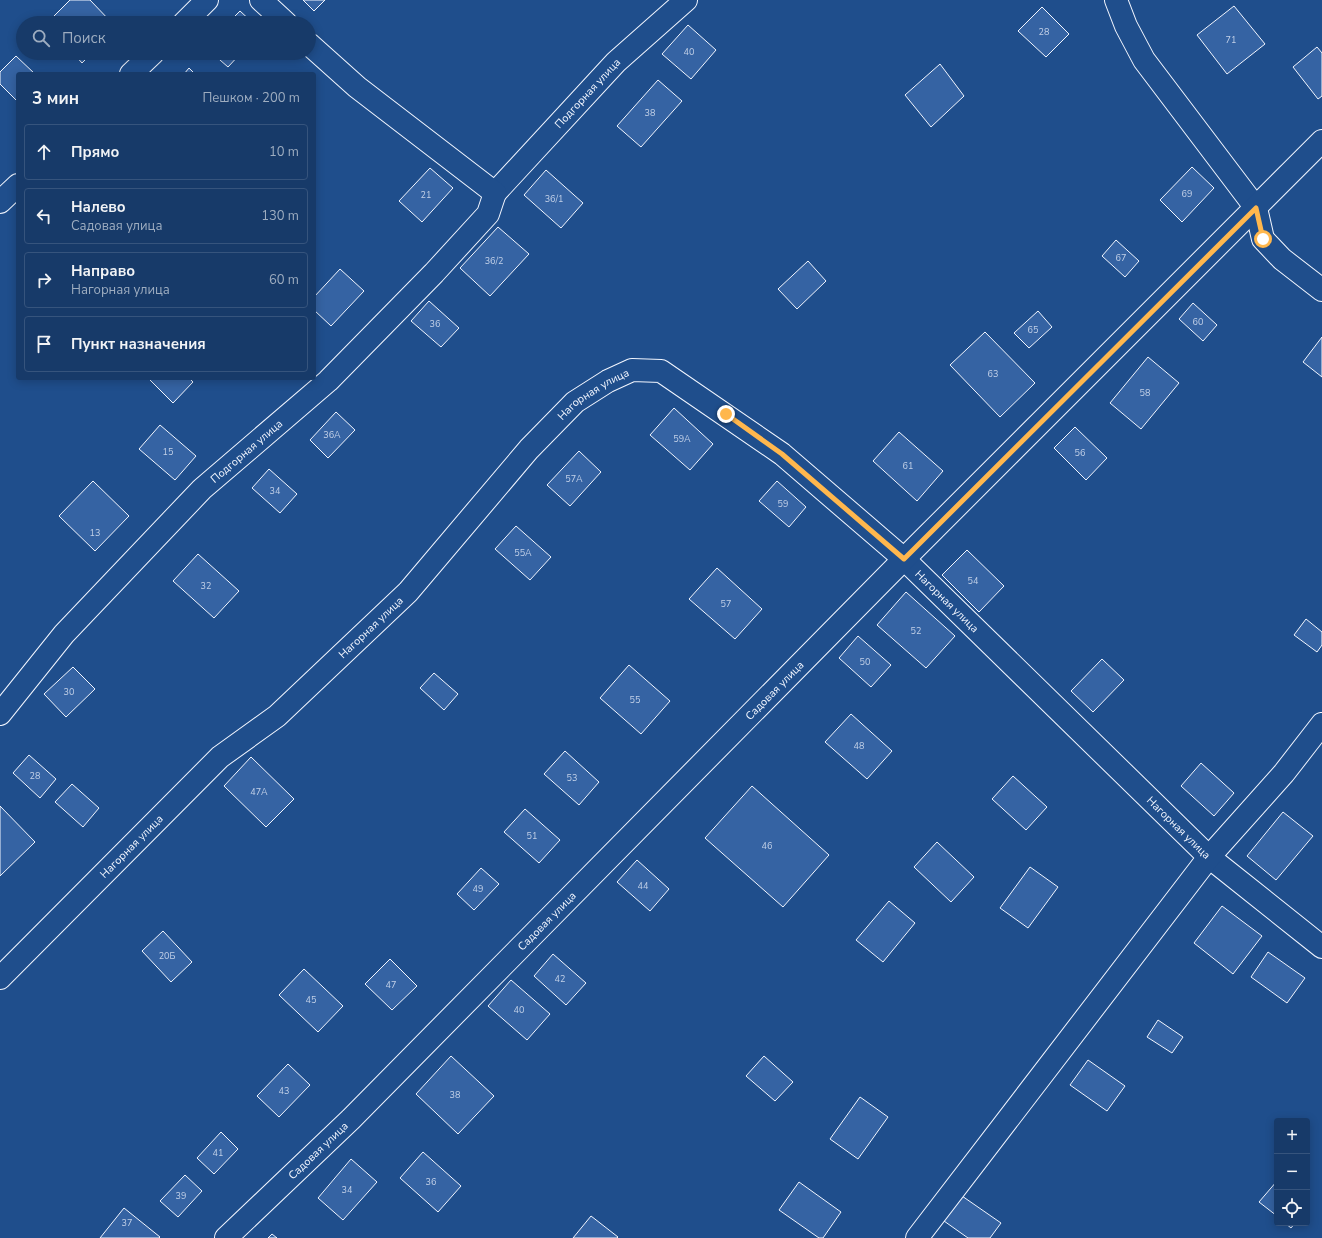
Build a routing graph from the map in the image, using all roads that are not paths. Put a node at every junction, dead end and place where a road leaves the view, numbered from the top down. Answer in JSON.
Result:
{"nodes":[{"id":1,"x":207,"y":0,"type":"edge"},
{"id":2,"x":261,"y":0,"type":"edge"},
{"id":3,"x":686,"y":0,"type":"edge"},
{"id":4,"x":1116,"y":0,"type":"edge"},
{"id":5,"x":191,"y":16,"type":"edge"},
{"id":6,"x":278,"y":16,"type":"edge"},
{"id":7,"x":316,"y":50,"type":"edge"},
{"id":8,"x":146,"y":60,"type":"edge"},
{"id":9,"x":133,"y":72,"type":"edge"},
{"id":10,"x":1322,"y":141,"type":"edge"},
{"id":11,"x":16,"y":187,"type":"edge"},
{"id":12,"x":495,"y":192,"type":"junction"},
{"id":13,"x":0,"y":202,"type":"edge"},
{"id":14,"x":1256,"y":208,"type":"junction"},
{"id":15,"x":1322,"y":290,"type":"edge"},
{"id":16,"x":904,"y":559,"type":"junction"},
{"id":17,"x":0,"y":714,"type":"edge"},
{"id":18,"x":1322,"y":724,"type":"edge"},
{"id":19,"x":1209,"y":857,"type":"junction"},
{"id":20,"x":1322,"y":947,"type":"edge"},
{"id":21,"x":0,"y":978,"type":"edge"},
{"id":22,"x":226,"y":1238,"type":"edge"},
{"id":23,"x":917,"y":1238,"type":"edge"}],
"edges":[{"from":1,"to":5,"type":"street"},
{"from":2,"to":6,"type":"street"},
{"from":3,"to":12,"type":"street","name":"Подгорная улица"},
{"from":4,"to":14,"type":"street"},
{"from":7,"to":12,"type":"street"},
{"from":8,"to":9,"type":"street"},
{"from":10,"to":14,"type":"street","name":"Садовая улица"},
{"from":11,"to":13,"type":"street"},
{"from":12,"to":17,"type":"street","name":"Подгорная улица"},
{"from":14,"to":15,"type":"street"},
{"from":14,"to":16,"type":"street","name":"Садовая улица"},
{"from":16,"to":19,"type":"street","name":"Нагорная улица"},
{"from":16,"to":21,"type":"street","name":"Нагорная улица"},
{"from":16,"to":22,"type":"street","name":"Садовая улица"},
{"from":18,"to":19,"type":"street"},
{"from":19,"to":20,"type":"street","name":"Нагорная улица"},
{"from":19,"to":23,"type":"street"}]}
